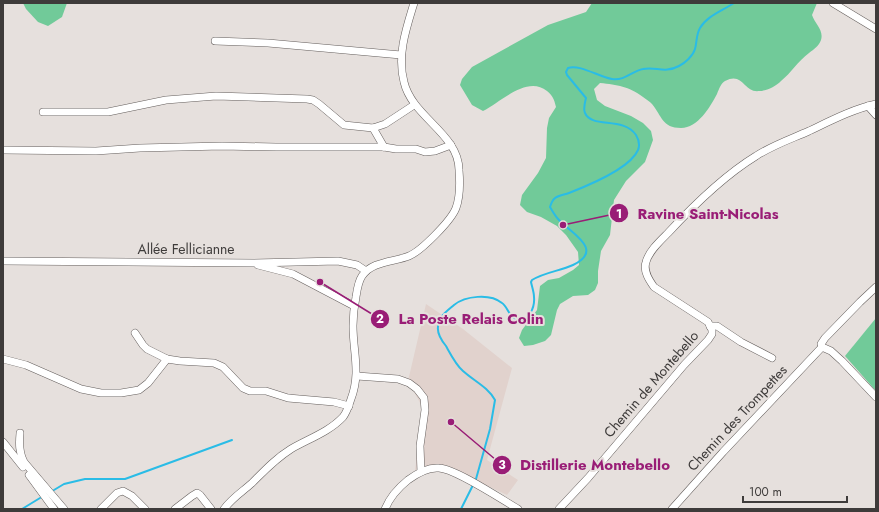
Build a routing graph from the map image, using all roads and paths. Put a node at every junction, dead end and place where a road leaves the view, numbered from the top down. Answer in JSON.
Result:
{"nodes":[{"id":1,"x":414,"y":3,"type":"edge"},
{"id":2,"x":833,"y":3,"type":"edge"},
{"id":3,"x":876,"y":29,"type":"edge"},
{"id":4,"x":215,"y":41,"type":"dead end"},
{"id":5,"x":401,"y":55,"type":"junction"},
{"id":6,"x":876,"y":104,"type":"edge"},
{"id":7,"x":414,"y":105,"type":"junction"},
{"id":8,"x":868,"y":106,"type":"junction"},
{"id":9,"x":43,"y":112,"type":"dead end"},
{"id":10,"x":876,"y":115,"type":"edge"},
{"id":11,"x":373,"y":128,"type":"junction"},
{"id":12,"x":451,"y":145,"type":"junction"},
{"id":13,"x":384,"y":147,"type":"junction"},
{"id":14,"x":3,"y":150,"type":"edge"},
{"id":15,"x":3,"y":261,"type":"edge"},
{"id":16,"x":254,"y":262,"type":"junction"},
{"id":17,"x":366,"y":271,"type":"junction"},
{"id":18,"x":876,"y":287,"type":"edge"},
{"id":19,"x":354,"y":306,"type":"junction"},
{"id":20,"x":710,"y":326,"type":"junction"},
{"id":21,"x":135,"y":333,"type":"dead end"},
{"id":22,"x":822,"y":346,"type":"junction"},
{"id":23,"x":772,"y":358,"type":"dead end"},
{"id":24,"x":3,"y":359,"type":"edge"},
{"id":25,"x":167,"y":359,"type":"junction"},
{"id":26,"x":357,"y":376,"type":"junction"},
{"id":27,"x":876,"y":396,"type":"edge"},
{"id":28,"x":349,"y":406,"type":"junction"},
{"id":29,"x":20,"y":433,"type":"dead end"},
{"id":30,"x":3,"y":442,"type":"edge"},
{"id":31,"x":421,"y":472,"type":"junction"},
{"id":32,"x":54,"y":509,"type":"edge"},
{"id":33,"x":64,"y":509,"type":"edge"},
{"id":34,"x":101,"y":509,"type":"edge"},
{"id":35,"x":145,"y":509,"type":"edge"},
{"id":36,"x":175,"y":509,"type":"edge"},
{"id":37,"x":211,"y":509,"type":"edge"},
{"id":38,"x":224,"y":509,"type":"edge"},
{"id":39,"x":386,"y":509,"type":"edge"},
{"id":40,"x":518,"y":509,"type":"edge"},
{"id":41,"x":559,"y":509,"type":"edge"},
{"id":42,"x":672,"y":509,"type":"edge"}],
"edges":[{"from":1,"to":5,"type":"street"},
{"from":2,"to":3,"type":"street"},
{"from":4,"to":5,"type":"street"},
{"from":5,"to":7,"type":"street"},
{"from":6,"to":8,"type":"street","name":"Chemin de Montebello"},
{"from":7,"to":11,"type":"street"},
{"from":7,"to":12,"type":"street"},
{"from":8,"to":10,"type":"street"},
{"from":8,"to":20,"type":"street","name":"Chemin de Montebello"},
{"from":9,"to":11,"type":"street"},
{"from":11,"to":13,"type":"street"},
{"from":12,"to":13,"type":"street"},
{"from":12,"to":17,"type":"street"},
{"from":13,"to":14,"type":"street"},
{"from":15,"to":16,"type":"street","name":"Allée Fellicianne"},
{"from":16,"to":17,"type":"street","name":"Allée Fellicianne"},
{"from":16,"to":19,"type":"street"},
{"from":17,"to":19,"type":"street"},
{"from":18,"to":22,"type":"street","name":"Chemin des Trompettes"},
{"from":19,"to":26,"type":"street"},
{"from":20,"to":23,"type":"street"},
{"from":20,"to":41,"type":"street","name":"Chemin de Montebello"},
{"from":21,"to":25,"type":"street"},
{"from":22,"to":27,"type":"street"},
{"from":22,"to":42,"type":"street","name":"Chemin des Trompettes"},
{"from":24,"to":25,"type":"street"},
{"from":25,"to":28,"type":"street"},
{"from":26,"to":28,"type":"street"},
{"from":26,"to":31,"type":"street"},
{"from":28,"to":38,"type":"street"},
{"from":29,"to":33,"type":"street"},
{"from":30,"to":32,"type":"street"},
{"from":31,"to":39,"type":"street"},
{"from":31,"to":40,"type":"street"},
{"from":34,"to":35,"type":"street"},
{"from":36,"to":37,"type":"street"}]}
